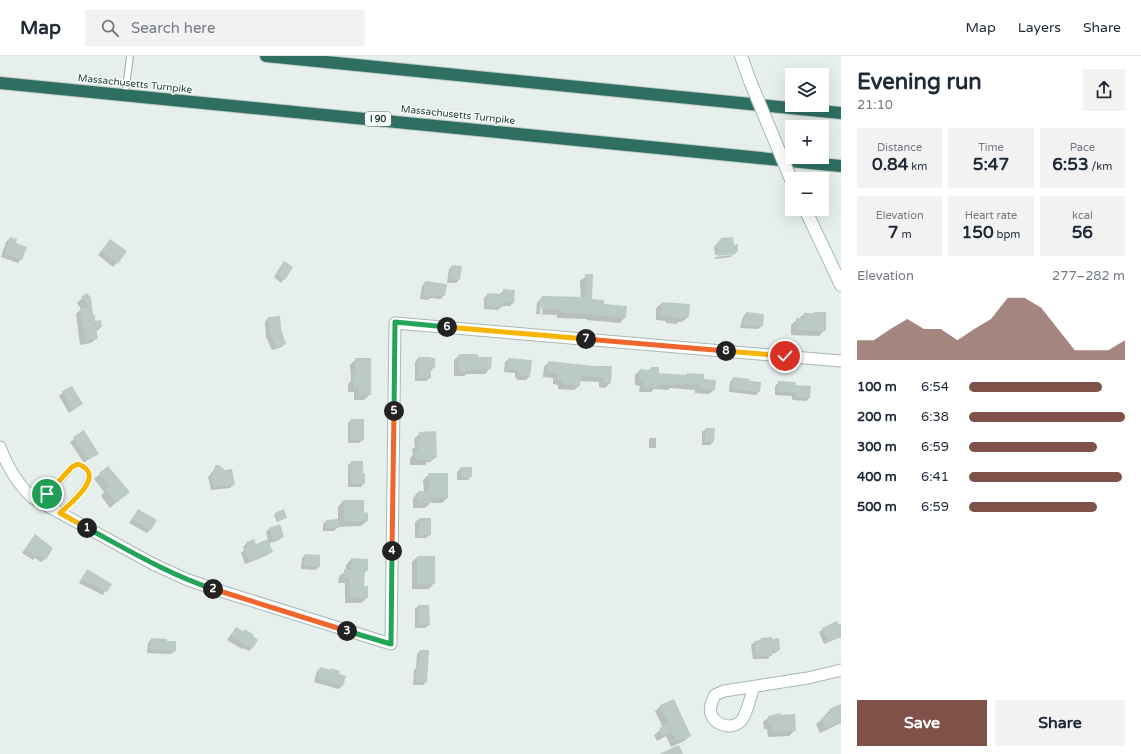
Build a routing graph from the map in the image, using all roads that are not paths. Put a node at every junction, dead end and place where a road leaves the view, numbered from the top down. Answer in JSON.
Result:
{"nodes":[{"id":1,"x":130,"y":56,"type":"edge"},
{"id":2,"x":266,"y":56,"type":"edge"},
{"id":3,"x":741,"y":56,"type":"edge"},
{"id":4,"x":0,"y":83,"type":"edge"},
{"id":5,"x":125,"y":95,"type":"junction"},
{"id":6,"x":841,"y":113,"type":"edge"},
{"id":7,"x":841,"y":166,"type":"edge"},
{"id":8,"x":788,"y":172,"type":"edge"},
{"id":9,"x":808,"y":216,"type":"edge"},
{"id":10,"x":841,"y":285,"type":"edge"},
{"id":11,"x":841,"y":361,"type":"edge"},
{"id":12,"x":0,"y":447,"type":"edge"},
{"id":13,"x":41,"y":502,"type":"junction"},
{"id":14,"x":60,"y":513,"type":"junction"},
{"id":15,"x":841,"y":670,"type":"edge"},
{"id":16,"x":754,"y":687,"type":"dead end"}],
"edges":[{"from":1,"to":5,"type":"lane"},
{"from":2,"to":6,"type":"highway"},
{"from":3,"to":8,"type":"main road","bridge":true},
{"from":4,"to":5,"type":"highway","name":"Massachusetts Turnpike","number":"I 90"},
{"from":5,"to":7,"type":"highway","name":"Massachusetts Turnpike","number":"I 90"},
{"from":9,"to":10,"type":"main road"},
{"from":11,"to":14,"type":"street"},
{"from":12,"to":13,"type":"street"},
{"from":13,"to":14,"type":"street"},
{"from":13,"to":14,"type":"lane"},
{"from":15,"to":16,"type":"street"}]}
